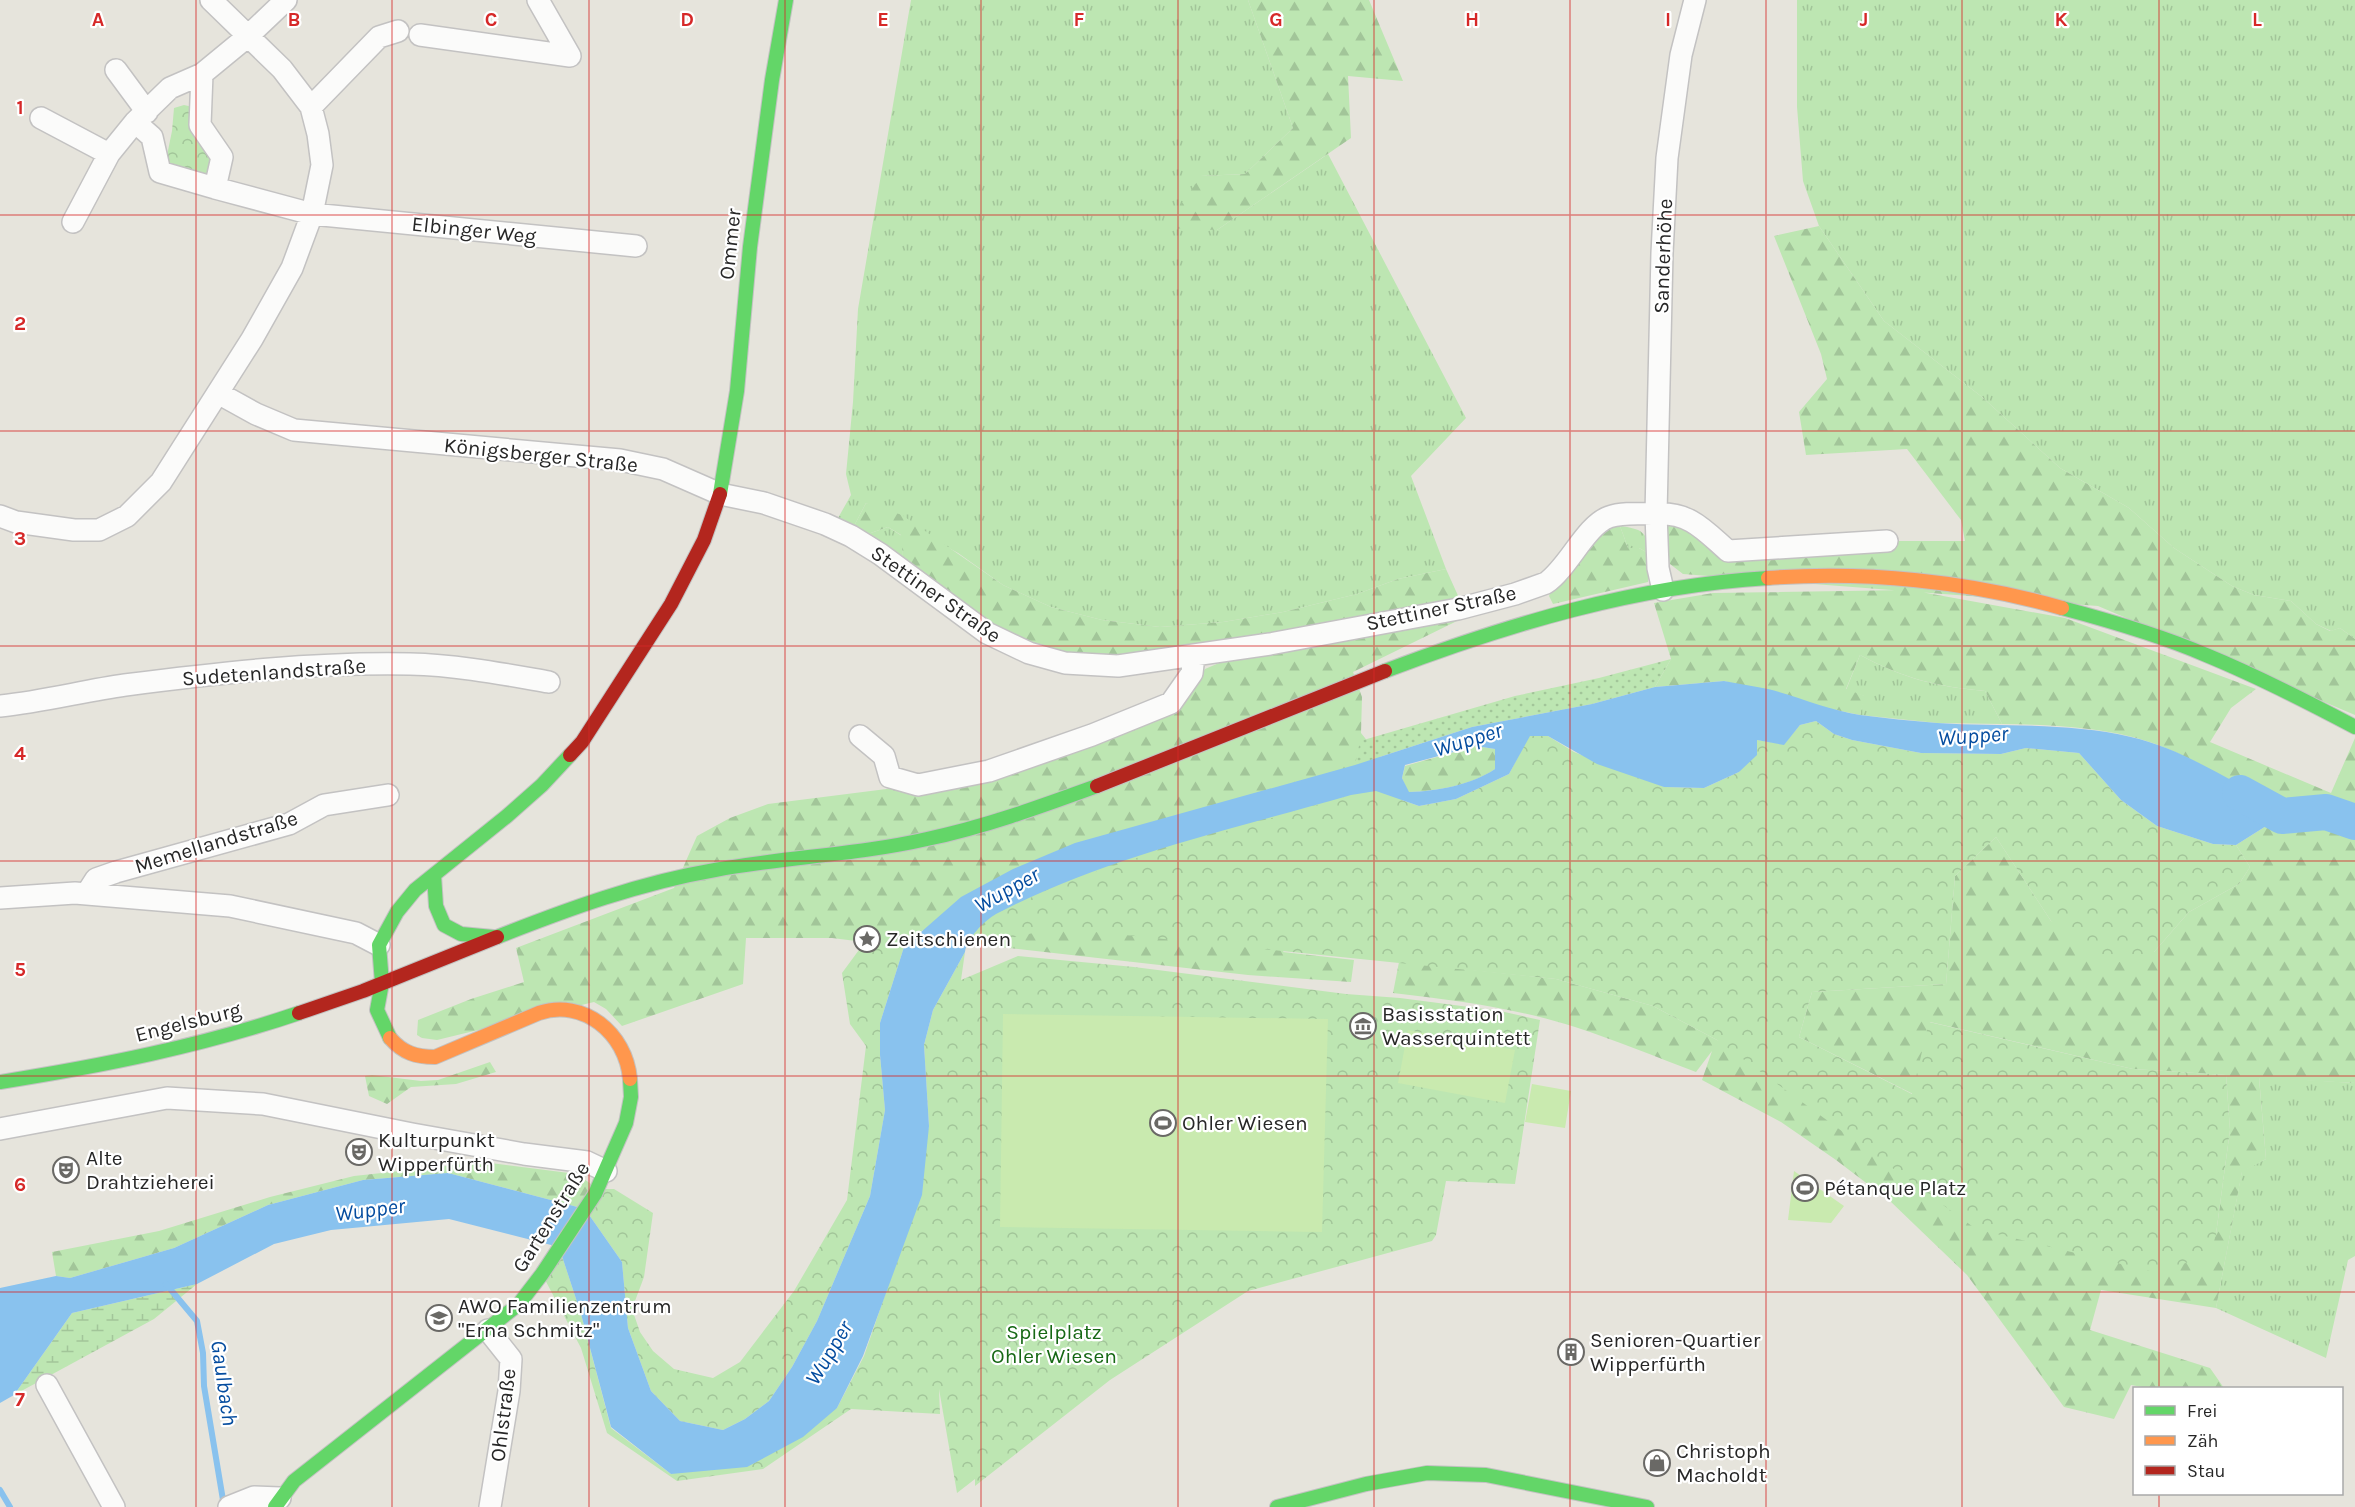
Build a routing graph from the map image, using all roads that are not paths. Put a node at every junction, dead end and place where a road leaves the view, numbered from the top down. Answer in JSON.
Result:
{"nodes":[{"id":1,"x":211,"y":0,"type":"edge"},
{"id":2,"x":286,"y":0,"type":"edge"},
{"id":3,"x":538,"y":0,"type":"edge"},
{"id":4,"x":786,"y":0,"type":"edge"},
{"id":5,"x":1695,"y":0,"type":"edge"},
{"id":6,"x":399,"y":31,"type":"dead end"},
{"id":7,"x":420,"y":35,"type":"dead end"},
{"id":8,"x":247,"y":36,"type":"junction"},
{"id":9,"x":116,"y":69,"type":"dead end"},
{"id":10,"x":202,"y":74,"type":"junction"},
{"id":11,"x":311,"y":107,"type":"junction"},
{"id":12,"x":141,"y":117,"type":"junction"},
{"id":13,"x":40,"y":118,"type":"dead end"},
{"id":14,"x":109,"y":154,"type":"junction"},
{"id":15,"x":215,"y":189,"type":"junction"},
{"id":16,"x":312,"y":214,"type":"junction"},
{"id":17,"x":73,"y":222,"type":"dead end"},
{"id":18,"x":636,"y":246,"type":"dead end"},
{"id":19,"x":218,"y":393,"type":"junction"},
{"id":20,"x":720,"y":494,"type":"junction"},
{"id":21,"x":1656,"y":514,"type":"junction"},
{"id":22,"x":0,"y":516,"type":"edge"},
{"id":23,"x":1887,"y":541,"type":"dead end"},
{"id":24,"x":1662,"y":590,"type":"junction"},
{"id":25,"x":1194,"y":656,"type":"junction"},
{"id":26,"x":549,"y":682,"type":"dead end"},
{"id":27,"x":0,"y":706,"type":"edge"},
{"id":28,"x":2355,"y":727,"type":"edge"},
{"id":29,"x":860,"y":736,"type":"dead end"},
{"id":30,"x":388,"y":795,"type":"dead end"},
{"id":31,"x":434,"y":875,"type":"junction"},
{"id":32,"x":87,"y":893,"type":"junction"},
{"id":33,"x":0,"y":898,"type":"edge"},
{"id":34,"x":498,"y":938,"type":"junction"},
{"id":35,"x":379,"y":945,"type":"junction"},
{"id":36,"x":382,"y":983,"type":"junction"},
{"id":37,"x":0,"y":1082,"type":"edge"},
{"id":38,"x":0,"y":1129,"type":"edge"},
{"id":39,"x":606,"y":1171,"type":"junction"},
{"id":40,"x":488,"y":1330,"type":"junction"},
{"id":41,"x":47,"y":1385,"type":"dead end"},
{"id":42,"x":277,"y":1502,"type":"edge"},
{"id":43,"x":230,"y":1506,"type":"edge"},
{"id":44,"x":114,"y":1507,"type":"edge"},
{"id":45,"x":490,"y":1507,"type":"edge"},
{"id":46,"x":1277,"y":1507,"type":"edge"},
{"id":47,"x":1644,"y":1507,"type":"edge"}],
"edges":[{"from":1,"to":8,"type":"street"},
{"from":2,"to":8,"type":"street"},
{"from":3,"to":7,"type":"street"},
{"from":4,"to":20,"type":"main road","name":"Ommer"},
{"from":5,"to":21,"type":"street","name":"Sanderhöhe"},
{"from":6,"to":11,"type":"street"},
{"from":8,"to":10,"type":"street"},
{"from":8,"to":11,"type":"street"},
{"from":9,"to":12,"type":"street"},
{"from":10,"to":12,"type":"street"},
{"from":10,"to":15,"type":"street"},
{"from":11,"to":16,"type":"street"},
{"from":12,"to":14,"type":"street"},
{"from":12,"to":15,"type":"street","name":"Elbinger Weg"},
{"from":13,"to":14,"type":"street"},
{"from":14,"to":17,"type":"street"},
{"from":15,"to":16,"type":"street","name":"Elbinger Weg"},
{"from":16,"to":18,"type":"street","name":"Elbinger Weg"},
{"from":16,"to":19,"type":"street"},
{"from":19,"to":20,"type":"street","name":"Königsberger Straße"},
{"from":19,"to":22,"type":"street"},
{"from":20,"to":25,"type":"street","name":"Stettiner Straße"},
{"from":20,"to":31,"type":"main road"},
{"from":21,"to":23,"type":"street","name":"Stettiner Straße"},
{"from":21,"to":24,"type":"street"},
{"from":21,"to":25,"type":"street","name":"Stettiner Straße"},
{"from":24,"to":28,"type":"main road","name":"Engelsburg"},
{"from":24,"to":34,"type":"main road","name":"Engelsburg"},
{"from":25,"to":29,"type":"street"},
{"from":26,"to":27,"type":"street","name":"Sudetenlandstraße"},
{"from":30,"to":32,"type":"street","name":"Memellandstraße"},
{"from":31,"to":34,"type":"main road"},
{"from":31,"to":35,"type":"main road"},
{"from":32,"to":33,"type":"street","name":"Memellandstraße"},
{"from":32,"to":35,"type":"street","name":"Memellandstraße"},
{"from":34,"to":36,"type":"main road","name":"Engelsburg"},
{"from":35,"to":36,"type":"main road"},
{"from":36,"to":37,"type":"main road","name":"Engelsburg"},
{"from":36,"to":39,"type":"main road","name":"Gartenstraße"},
{"from":38,"to":39,"type":"street"},
{"from":39,"to":40,"type":"main road","name":"Gartenstraße"},
{"from":40,"to":42,"type":"main road","name":"Gartenstraße"},
{"from":40,"to":45,"type":"street","name":"Ohlstraße"},
{"from":41,"to":44,"type":"street"},
{"from":42,"to":43,"type":"street"},
{"from":46,"to":47,"type":"main road"}]}
